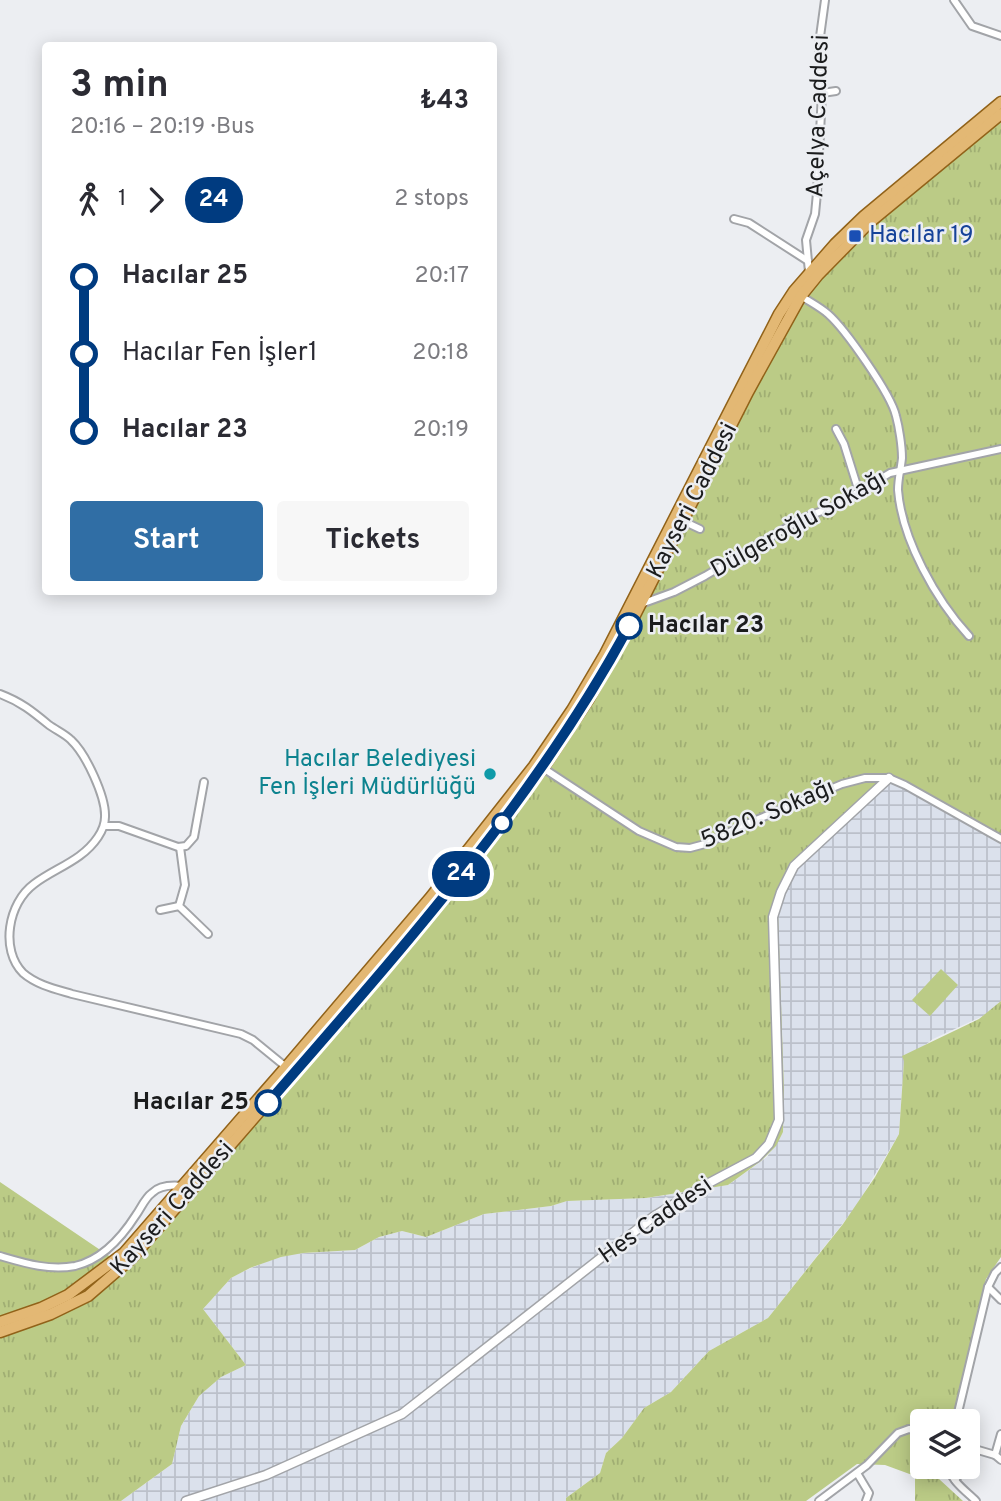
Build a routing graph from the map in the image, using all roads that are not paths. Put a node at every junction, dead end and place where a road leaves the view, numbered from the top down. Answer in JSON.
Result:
{"nodes":[{"id":1,"x":825,"y":0,"type":"edge"},
{"id":2,"x":954,"y":0,"type":"edge"},
{"id":3,"x":1001,"y":36,"type":"edge"},
{"id":4,"x":836,"y":92,"type":"dead end"},
{"id":5,"x":822,"y":93,"type":"junction"},
{"id":6,"x":1001,"y":102,"type":"edge"},
{"id":7,"x":1001,"y":114,"type":"edge"},
{"id":8,"x":734,"y":219,"type":"dead end"},
{"id":9,"x":811,"y":269,"type":"junction"},
{"id":10,"x":801,"y":296,"type":"junction"},
{"id":11,"x":836,"y":429,"type":"dead end"},
{"id":12,"x":1001,"y":449,"type":"edge"},
{"id":13,"x":898,"y":472,"type":"junction"},
{"id":14,"x":859,"y":492,"type":"junction"},
{"id":15,"x":682,"y":521,"type":"junction"},
{"id":16,"x":700,"y":529,"type":"dead end"},
{"id":17,"x":641,"y":604,"type":"junction"},
{"id":18,"x":969,"y":636,"type":"dead end"},
{"id":19,"x":0,"y":694,"type":"edge"},
{"id":20,"x":543,"y":768,"type":"junction"},
{"id":21,"x":889,"y":778,"type":"junction"},
{"id":22,"x":204,"y":782,"type":"dead end"},
{"id":23,"x":104,"y":826,"type":"junction"},
{"id":24,"x":1001,"y":839,"type":"edge"},
{"id":25,"x":180,"y":847,"type":"junction"},
{"id":26,"x":179,"y":906,"type":"junction"},
{"id":27,"x":160,"y":910,"type":"dead end"},
{"id":28,"x":208,"y":934,"type":"dead end"},
{"id":29,"x":290,"y":1070,"type":"junction"},
{"id":30,"x":183,"y":1186,"type":"junction"},
{"id":31,"x":0,"y":1256,"type":"edge"},
{"id":32,"x":1001,"y":1268,"type":"edge"},
{"id":33,"x":988,"y":1287,"type":"junction"},
{"id":34,"x":1001,"y":1300,"type":"edge"},
{"id":35,"x":0,"y":1322,"type":"edge"},
{"id":36,"x":0,"y":1332,"type":"edge"},
{"id":37,"x":959,"y":1409,"type":"edge"},
{"id":38,"x":910,"y":1429,"type":"edge"},
{"id":39,"x":1001,"y":1434,"type":"edge"},
{"id":40,"x":980,"y":1451,"type":"edge"},
{"id":41,"x":998,"y":1457,"type":"edge"},
{"id":42,"x":857,"y":1474,"type":"junction"},
{"id":43,"x":955,"y":1479,"type":"edge"},
{"id":44,"x":186,"y":1501,"type":"edge"},
{"id":45,"x":819,"y":1501,"type":"edge"},
{"id":46,"x":866,"y":1501,"type":"edge"},
{"id":47,"x":976,"y":1501,"type":"edge"}],
"edges":[{"from":1,"to":5,"type":"street","name":"Açelya Caddesi"},
{"from":2,"to":3,"type":"street"},
{"from":4,"to":5,"type":"street"},
{"from":5,"to":9,"type":"street","name":"Açelya Caddesi"},
{"from":6,"to":9,"type":"main road"},
{"from":7,"to":9,"type":"main road"},
{"from":8,"to":9,"type":"street"},
{"from":9,"to":10,"type":"main road","name":"Kayseri Caddesi"},
{"from":9,"to":29,"type":"main road","name":"Kayseri Caddesi"},
{"from":10,"to":13,"type":"street"},
{"from":10,"to":15,"type":"main road","name":"Kayseri Caddesi"},
{"from":11,"to":14,"type":"street"},
{"from":12,"to":13,"type":"street","name":"Dülgeroğlu Sokağı"},
{"from":13,"to":14,"type":"street","name":"Dülgeroğlu Sokağı"},
{"from":13,"to":18,"type":"street"},
{"from":14,"to":17,"type":"street","name":"Dülgeroğlu Sokağı"},
{"from":15,"to":16,"type":"street"},
{"from":15,"to":17,"type":"main road","name":"Kayseri Caddesi"},
{"from":17,"to":20,"type":"main road","name":"Kayseri Caddesi"},
{"from":19,"to":23,"type":"street"},
{"from":20,"to":21,"type":"street","name":"5820. Sokağı"},
{"from":20,"to":29,"type":"main road","name":"Kayseri Caddesi"},
{"from":21,"to":24,"type":"street"},
{"from":21,"to":44,"type":"street","name":"Hes Caddesi"},
{"from":22,"to":25,"type":"street"},
{"from":23,"to":25,"type":"street"},
{"from":23,"to":29,"type":"street"},
{"from":25,"to":26,"type":"street"},
{"from":26,"to":27,"type":"street"},
{"from":26,"to":28,"type":"street"},
{"from":29,"to":30,"type":"main road","name":"Kayseri Caddesi"},
{"from":29,"to":36,"type":"main road","name":"Kayseri Caddesi"},
{"from":30,"to":31,"type":"street"},
{"from":30,"to":35,"type":"main road","name":"Kayseri Caddesi"},
{"from":32,"to":33,"type":"street"},
{"from":33,"to":34,"type":"street"},
{"from":33,"to":37,"type":"street"},
{"from":38,"to":42,"type":"street"},
{"from":39,"to":41,"type":"street"},
{"from":40,"to":41,"type":"street"},
{"from":42,"to":45,"type":"street"},
{"from":42,"to":46,"type":"street"},
{"from":43,"to":47,"type":"street"}]}
